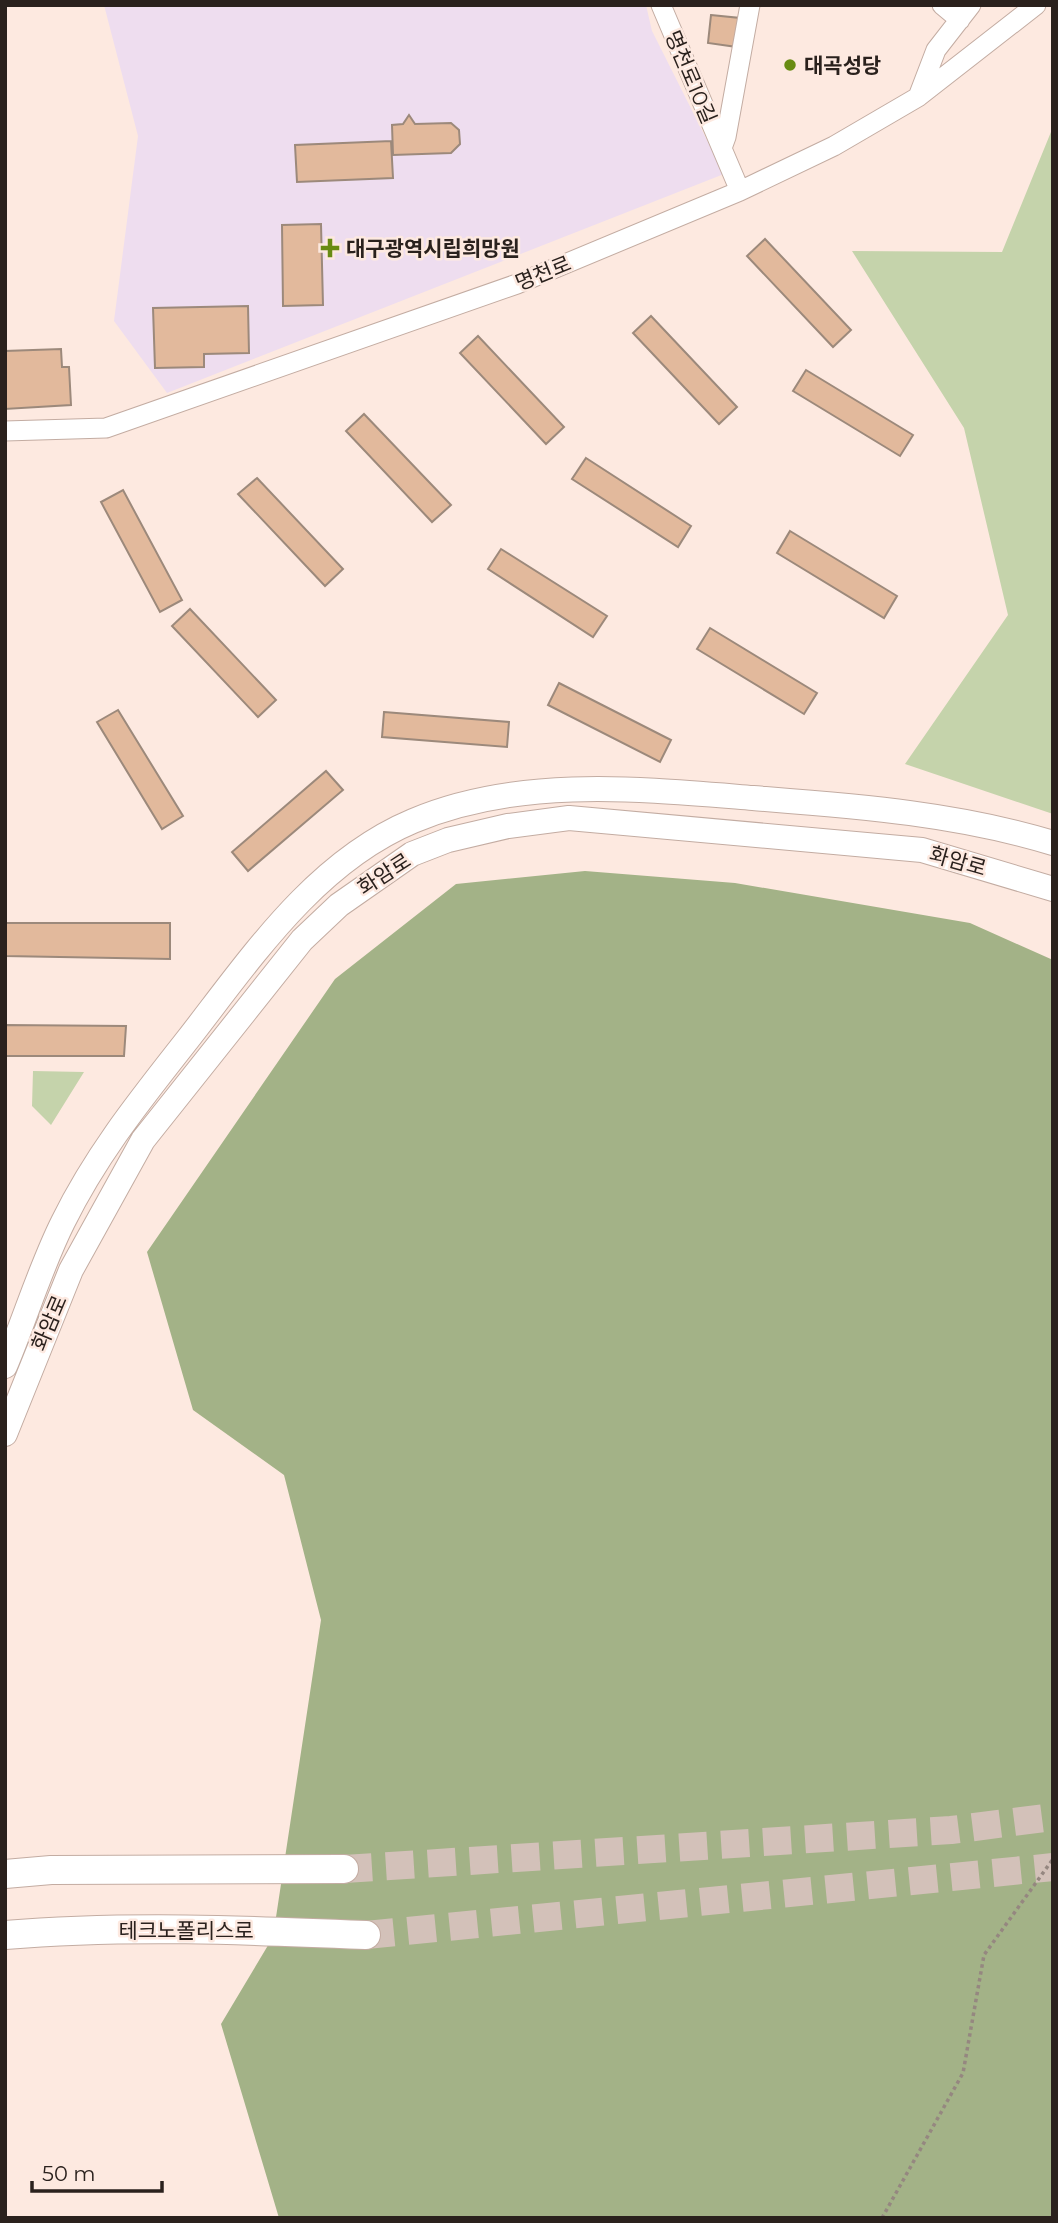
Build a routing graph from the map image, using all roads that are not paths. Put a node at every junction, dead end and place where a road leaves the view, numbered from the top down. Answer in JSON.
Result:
{"nodes":[{"id":1,"x":661,"y":5,"type":"edge"},
{"id":2,"x":750,"y":5,"type":"edge"},
{"id":3,"x":942,"y":5,"type":"edge"},
{"id":4,"x":1036,"y":5,"type":"edge"},
{"id":5,"x":966,"y":13,"type":"edge"},
{"id":6,"x":918,"y":97,"type":"junction"},
{"id":7,"x":722,"y":148,"type":"junction"},
{"id":8,"x":740,"y":191,"type":"junction"},
{"id":9,"x":5,"y":431,"type":"edge"},
{"id":10,"x":1053,"y":843,"type":"edge"},
{"id":11,"x":1053,"y":888,"type":"edge"},
{"id":12,"x":5,"y":1366,"type":"edge"},
{"id":13,"x":5,"y":1434,"type":"edge"},
{"id":14,"x":344,"y":1869,"type":"tunnel mouth"},
{"id":15,"x":5,"y":1874,"type":"edge"},
{"id":16,"x":5,"y":1935,"type":"edge"},
{"id":17,"x":366,"y":1935,"type":"tunnel mouth"}],
"edges":[{"from":1,"to":7,"type":"street","name":"명천로10길"},
{"from":2,"to":7,"type":"street","name":"명천로10길"},
{"from":3,"to":5,"type":"street"},
{"from":4,"to":6,"type":"street","name":"명천로"},
{"from":5,"to":6,"type":"street"},
{"from":6,"to":8,"type":"street","name":"명천로"},
{"from":7,"to":8,"type":"street","name":"명천로10길"},
{"from":8,"to":9,"type":"street","name":"명천로"},
{"from":10,"to":12,"type":"main road","name":"화암로"},
{"from":11,"to":13,"type":"main road","name":"화암로"},
{"from":14,"to":15,"type":"highway"},
{"from":16,"to":17,"type":"highway","name":"테크노폴리스로"}]}
